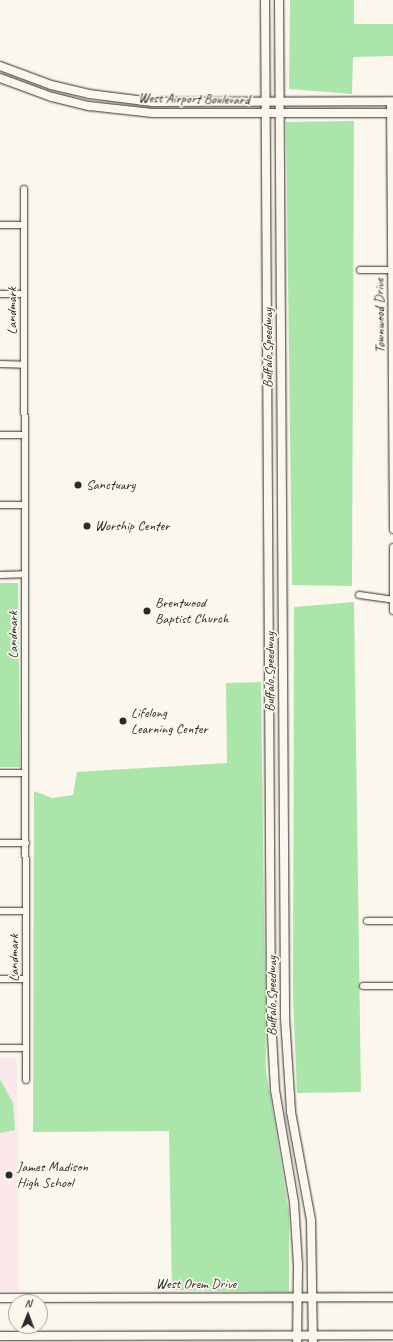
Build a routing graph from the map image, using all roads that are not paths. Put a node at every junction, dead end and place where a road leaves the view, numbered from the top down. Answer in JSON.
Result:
{"nodes":[{"id":1,"x":265,"y":0,"type":"edge"},
{"id":2,"x":279,"y":0,"type":"edge"},
{"id":3,"x":0,"y":66,"type":"edge"},
{"id":4,"x":25,"y":76,"type":"junction"},
{"id":5,"x":0,"y":78,"type":"edge"},
{"id":6,"x":25,"y":87,"type":"junction"},
{"id":7,"x":266,"y":101,"type":"junction"},
{"id":8,"x":280,"y":101,"type":"junction"},
{"id":9,"x":391,"y":101,"type":"edge"},
{"id":10,"x":266,"y":113,"type":"junction"},
{"id":11,"x":280,"y":113,"type":"junction"},
{"id":12,"x":391,"y":113,"type":"edge"},
{"id":13,"x":24,"y":189,"type":"dead end"},
{"id":14,"x":392,"y":204,"type":"edge"},
{"id":15,"x":267,"y":215,"type":"junction"},
{"id":16,"x":280,"y":215,"type":"junction"},
{"id":17,"x":0,"y":225,"type":"edge"},
{"id":18,"x":24,"y":225,"type":"junction"},
{"id":19,"x":360,"y":270,"type":"dead end"},
{"id":20,"x":392,"y":270,"type":"edge"},
{"id":21,"x":0,"y":294,"type":"edge"},
{"id":22,"x":24,"y":294,"type":"junction"},
{"id":23,"x":267,"y":301,"type":"junction"},
{"id":24,"x":281,"y":301,"type":"junction"},
{"id":25,"x":393,"y":336,"type":"edge"},
{"id":26,"x":0,"y":364,"type":"edge"},
{"id":27,"x":24,"y":365,"type":"junction"},
{"id":28,"x":268,"y":388,"type":"junction"},
{"id":29,"x":281,"y":388,"type":"junction"},
{"id":30,"x":393,"y":401,"type":"edge"},
{"id":31,"x":0,"y":435,"type":"edge"},
{"id":32,"x":24,"y":435,"type":"junction"},
{"id":33,"x":393,"y":467,"type":"edge"},
{"id":34,"x":268,"y":475,"type":"junction"},
{"id":35,"x":282,"y":475,"type":"junction"},
{"id":36,"x":0,"y":505,"type":"edge"},
{"id":37,"x":24,"y":505,"type":"junction"},
{"id":38,"x":393,"y":530,"type":"edge"},
{"id":39,"x":393,"y":547,"type":"edge"},
{"id":40,"x":269,"y":560,"type":"junction"},
{"id":41,"x":283,"y":560,"type":"junction"},
{"id":42,"x":24,"y":574,"type":"junction"},
{"id":43,"x":0,"y":575,"type":"edge"},
{"id":44,"x":359,"y":596,"type":"dead end"},
{"id":45,"x":393,"y":600,"type":"edge"},
{"id":46,"x":393,"y":611,"type":"edge"},
{"id":47,"x":269,"y":648,"type":"junction"},
{"id":48,"x":283,"y":648,"type":"junction"},
{"id":49,"x":270,"y":734,"type":"junction"},
{"id":50,"x":284,"y":734,"type":"junction"},
{"id":51,"x":0,"y":773,"type":"edge"},
{"id":52,"x":25,"y":773,"type":"junction"},
{"id":53,"x":270,"y":821,"type":"junction"},
{"id":54,"x":284,"y":821,"type":"junction"},
{"id":55,"x":0,"y":843,"type":"edge"},
{"id":56,"x":26,"y":843,"type":"junction"},
{"id":57,"x":270,"y":910,"type":"junction"},
{"id":58,"x":284,"y":910,"type":"junction"},
{"id":59,"x":0,"y":911,"type":"edge"},
{"id":60,"x":26,"y":911,"type":"junction"},
{"id":61,"x":393,"y":920,"type":"edge"},
{"id":62,"x":367,"y":921,"type":"dead end"},
{"id":63,"x":0,"y":979,"type":"edge"},
{"id":64,"x":26,"y":979,"type":"junction"},
{"id":65,"x":363,"y":986,"type":"dead end"},
{"id":66,"x":393,"y":986,"type":"edge"},
{"id":67,"x":271,"y":1018,"type":"junction"},
{"id":68,"x":285,"y":1018,"type":"junction"},
{"id":69,"x":0,"y":1048,"type":"edge"},
{"id":70,"x":26,"y":1048,"type":"junction"},
{"id":71,"x":26,"y":1080,"type":"dead end"},
{"id":72,"x":291,"y":1112,"type":"junction"},
{"id":73,"x":278,"y":1113,"type":"junction"},
{"id":74,"x":308,"y":1200,"type":"junction"},
{"id":75,"x":294,"y":1202,"type":"junction"},
{"id":76,"x":297,"y":1297,"type":"junction"},
{"id":77,"x":313,"y":1297,"type":"junction"},
{"id":78,"x":393,"y":1297,"type":"edge"},
{"id":79,"x":48,"y":1300,"type":"edge"},
{"id":80,"x":393,"y":1335,"type":"edge"},
{"id":81,"x":0,"y":1336,"type":"edge"},
{"id":82,"x":26,"y":1336,"type":"joint"},
{"id":83,"x":297,"y":1339,"type":"edge"},
{"id":84,"x":313,"y":1339,"type":"edge"}],
"edges":[{"from":1,"to":7,"type":"main road","name":"Buffalo Speedway"},
{"from":2,"to":8,"type":"main road","name":"Buffalo Speedway"},
{"from":3,"to":4,"type":"main road","name":"West Airport Boulevard"},
{"from":4,"to":6,"type":"main road"},
{"from":4,"to":7,"type":"main road","name":"West Airport Boulevard"},
{"from":5,"to":6,"type":"main road","name":"West Airport Boulevard"},
{"from":6,"to":10,"type":"main road","name":"West Airport Boulevard"},
{"from":7,"to":8,"type":"main road","name":"West Airport Boulevard"},
{"from":7,"to":10,"type":"main road","name":"Buffalo Speedway"},
{"from":8,"to":9,"type":"main road","name":"West Airport Boulevard"},
{"from":8,"to":11,"type":"main road","name":"Buffalo Speedway"},
{"from":9,"to":12,"type":"street","name":"Townwood Drive"},
{"from":10,"to":11,"type":"main road","name":"West Airport Boulevard"},
{"from":10,"to":15,"type":"main road","name":"Buffalo Speedway"},
{"from":11,"to":12,"type":"main road","name":"West Airport Boulevard"},
{"from":11,"to":16,"type":"main road","name":"Buffalo Speedway"},
{"from":12,"to":14,"type":"street","name":"Townwood Drive"},
{"from":13,"to":18,"type":"street","name":"Landmark"},
{"from":14,"to":20,"type":"street","name":"Townwood Drive"},
{"from":15,"to":16,"type":"main road"},
{"from":15,"to":23,"type":"main road","name":"Buffalo Speedway"},
{"from":16,"to":24,"type":"main road","name":"Buffalo Speedway"},
{"from":17,"to":18,"type":"street"},
{"from":18,"to":22,"type":"street","name":"Landmark"},
{"from":19,"to":20,"type":"street"},
{"from":20,"to":25,"type":"street","name":"Townwood Drive"},
{"from":21,"to":22,"type":"street"},
{"from":22,"to":27,"type":"street","name":"Landmark"},
{"from":23,"to":24,"type":"main road"},
{"from":23,"to":28,"type":"main road","name":"Buffalo Speedway"},
{"from":24,"to":29,"type":"main road","name":"Buffalo Speedway"},
{"from":25,"to":30,"type":"street","name":"Townwood Drive"},
{"from":26,"to":27,"type":"street"},
{"from":27,"to":32,"type":"street","name":"Landmark"},
{"from":28,"to":29,"type":"main road"},
{"from":28,"to":34,"type":"main road","name":"Buffalo Speedway"},
{"from":29,"to":35,"type":"main road","name":"Buffalo Speedway"},
{"from":30,"to":33,"type":"street","name":"Townwood Drive"},
{"from":31,"to":32,"type":"street"},
{"from":32,"to":37,"type":"street","name":"Landmark"},
{"from":33,"to":38,"type":"street","name":"Townwood Drive"},
{"from":34,"to":35,"type":"main road"},
{"from":34,"to":40,"type":"main road","name":"Buffalo Speedway"},
{"from":35,"to":41,"type":"main road","name":"Buffalo Speedway"},
{"from":36,"to":37,"type":"street"},
{"from":37,"to":42,"type":"street","name":"Landmark"},
{"from":39,"to":45,"type":"street"},
{"from":40,"to":41,"type":"main road"},
{"from":40,"to":47,"type":"main road","name":"Buffalo Speedway"},
{"from":41,"to":48,"type":"main road","name":"Buffalo Speedway"},
{"from":42,"to":43,"type":"street"},
{"from":42,"to":52,"type":"street","name":"Landmark"},
{"from":44,"to":45,"type":"street"},
{"from":45,"to":46,"type":"street"},
{"from":47,"to":48,"type":"main road"},
{"from":47,"to":49,"type":"main road","name":"Buffalo Speedway"},
{"from":48,"to":50,"type":"main road","name":"Buffalo Speedway"},
{"from":49,"to":50,"type":"main road"},
{"from":49,"to":53,"type":"main road","name":"Buffalo Speedway"},
{"from":50,"to":54,"type":"main road","name":"Buffalo Speedway"},
{"from":51,"to":52,"type":"street"},
{"from":52,"to":56,"type":"street","name":"Landmark"},
{"from":53,"to":54,"type":"main road"},
{"from":53,"to":57,"type":"main road","name":"Buffalo Speedway"},
{"from":54,"to":58,"type":"main road","name":"Buffalo Speedway"},
{"from":55,"to":56,"type":"street"},
{"from":56,"to":60,"type":"street","name":"Landmark"},
{"from":57,"to":58,"type":"main road"},
{"from":57,"to":67,"type":"main road","name":"Buffalo Speedway"},
{"from":58,"to":68,"type":"main road","name":"Buffalo Speedway"},
{"from":59,"to":60,"type":"street"},
{"from":60,"to":64,"type":"street","name":"Landmark"},
{"from":61,"to":62,"type":"street"},
{"from":63,"to":64,"type":"street"},
{"from":64,"to":70,"type":"street","name":"Landmark"},
{"from":65,"to":66,"type":"street"},
{"from":67,"to":68,"type":"main road"},
{"from":67,"to":73,"type":"main road","name":"Buffalo Speedway"},
{"from":68,"to":72,"type":"main road","name":"Buffalo Speedway"},
{"from":69,"to":70,"type":"street"},
{"from":70,"to":71,"type":"street","name":"Landmark"},
{"from":72,"to":73,"type":"main road"},
{"from":72,"to":74,"type":"main road","name":"Buffalo Speedway"},
{"from":73,"to":75,"type":"main road","name":"Buffalo Speedway"},
{"from":74,"to":75,"type":"main road"},
{"from":74,"to":77,"type":"main road","name":"Buffalo Speedway"},
{"from":75,"to":76,"type":"main road","name":"Buffalo Speedway"},
{"from":76,"to":77,"type":"main road","name":"West Orem Drive"},
{"from":76,"to":79,"type":"main road","name":"West Orem Drive"},
{"from":76,"to":83,"type":"main road","name":"Buffalo Speedway"},
{"from":77,"to":78,"type":"main road","name":"West Orem Drive"},
{"from":77,"to":84,"type":"main road","name":"Buffalo Speedway"},
{"from":80,"to":84,"type":"main road"},
{"from":81,"to":82,"type":"main road"},
{"from":82,"to":83,"type":"main road"},
{"from":83,"to":84,"type":"main road"}]}
